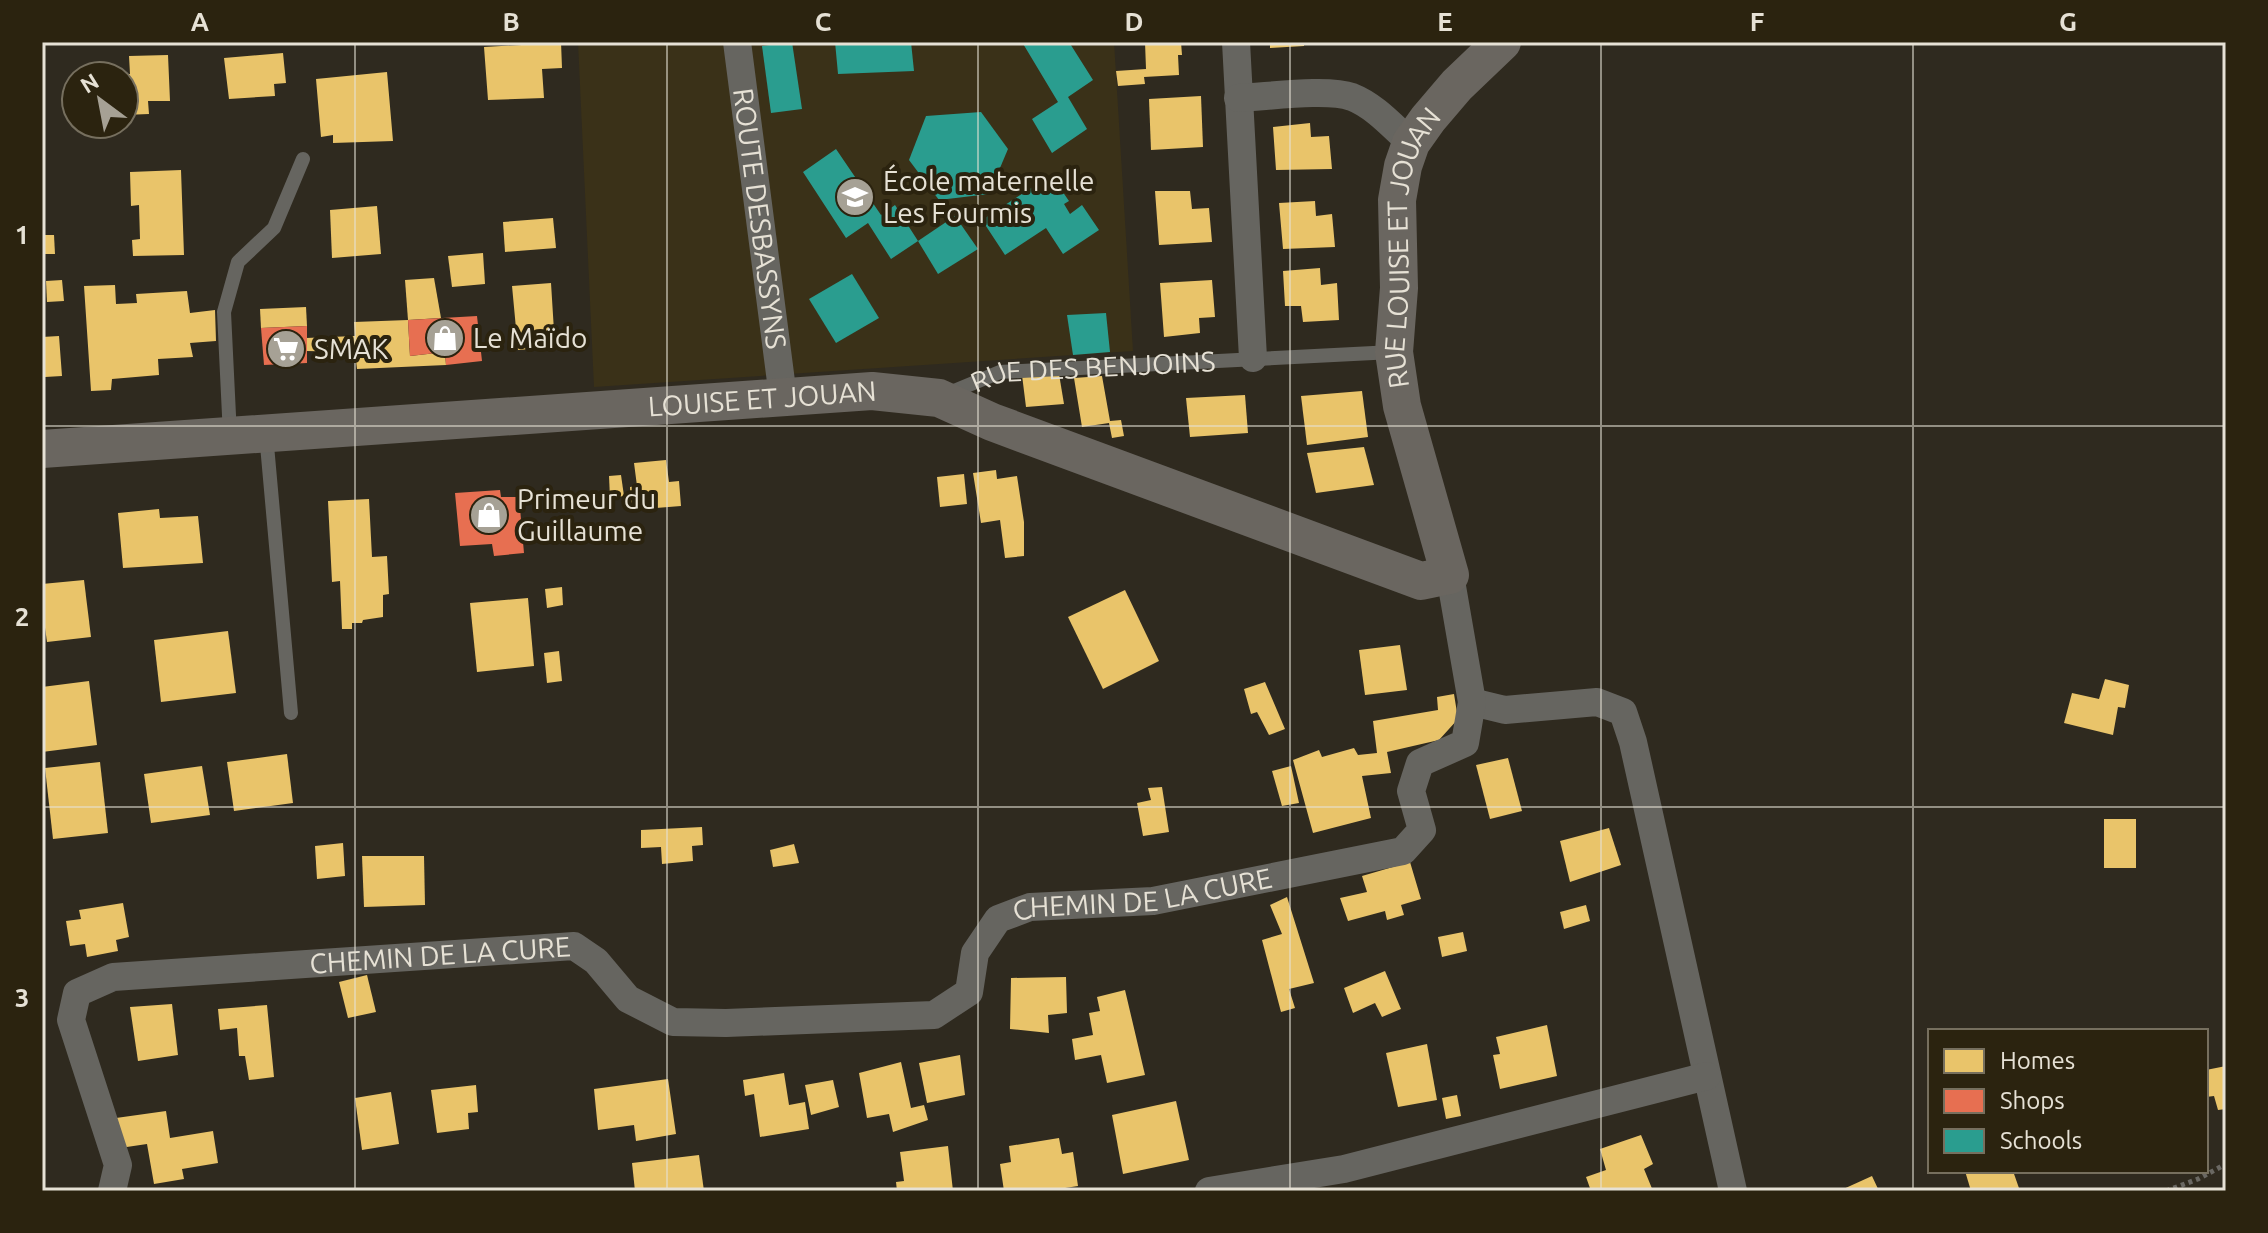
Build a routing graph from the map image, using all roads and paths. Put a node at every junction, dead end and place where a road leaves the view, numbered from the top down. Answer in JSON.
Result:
{"nodes":[{"id":1,"x":737,"y":42,"type":"edge"},
{"id":2,"x":1236,"y":42,"type":"edge"},
{"id":3,"x":1502,"y":42,"type":"edge"},
{"id":4,"x":1238,"y":98,"type":"junction"},
{"id":5,"x":1411,"y":143,"type":"junction"},
{"id":6,"x":303,"y":159,"type":"dead end"},
{"id":7,"x":1394,"y":352,"type":"junction"},
{"id":8,"x":1253,"y":358,"type":"junction"},
{"id":9,"x":783,"y":397,"type":"junction"},
{"id":10,"x":939,"y":398,"type":"junction"},
{"id":11,"x":248,"y":435,"type":"junction"},
{"id":12,"x":42,"y":449,"type":"edge"},
{"id":13,"x":1450,"y":575,"type":"junction"},
{"id":14,"x":1472,"y":702,"type":"junction"},
{"id":15,"x":291,"y":713,"type":"dead end"},
{"id":16,"x":1707,"y":1076,"type":"junction"},
{"id":17,"x":2226,"y":1164,"type":"edge"},
{"id":18,"x":112,"y":1191,"type":"edge"},
{"id":19,"x":1209,"y":1191,"type":"edge"},
{"id":20,"x":1733,"y":1191,"type":"edge"},
{"id":21,"x":2166,"y":1191,"type":"edge"}],
"edges":[{"from":1,"to":9,"type":"street","name":"ROUTE DESBASSYNS"},
{"from":2,"to":4,"type":"street","name":"RUE DES BENJOINS"},
{"from":3,"to":5,"type":"main road","name":"RUE LOUISE ET JOUAN"},
{"from":4,"to":5,"type":"street"},
{"from":4,"to":8,"type":"street","name":"RUE DES BENJOINS"},
{"from":5,"to":7,"type":"main road","name":"RUE LOUISE ET JOUAN"},
{"from":6,"to":11,"type":"lane"},
{"from":7,"to":8,"type":"lane","name":"RUE DES BENJOINS"},
{"from":7,"to":13,"type":"main road","name":"RUE LOUISE ET JOUAN"},
{"from":8,"to":10,"type":"lane","name":"RUE DES BENJOINS"},
{"from":9,"to":10,"type":"main road","name":"LOUISE ET JOUAN"},
{"from":9,"to":11,"type":"main road","name":"LOUISE ET JOUAN"},
{"from":10,"to":13,"type":"main road","name":"LOUISE ET JOUAN"},
{"from":11,"to":12,"type":"main road","name":"LOUISE ET JOUAN"},
{"from":11,"to":15,"type":"lane"},
{"from":13,"to":14,"type":"street","name":"CHEMIN DE LA CURE"},
{"from":14,"to":16,"type":"street"},
{"from":14,"to":18,"type":"street","name":"CHEMIN DE LA CURE"},
{"from":16,"to":19,"type":"street"},
{"from":16,"to":20,"type":"street"},
{"from":17,"to":21,"type":"path"}]}
